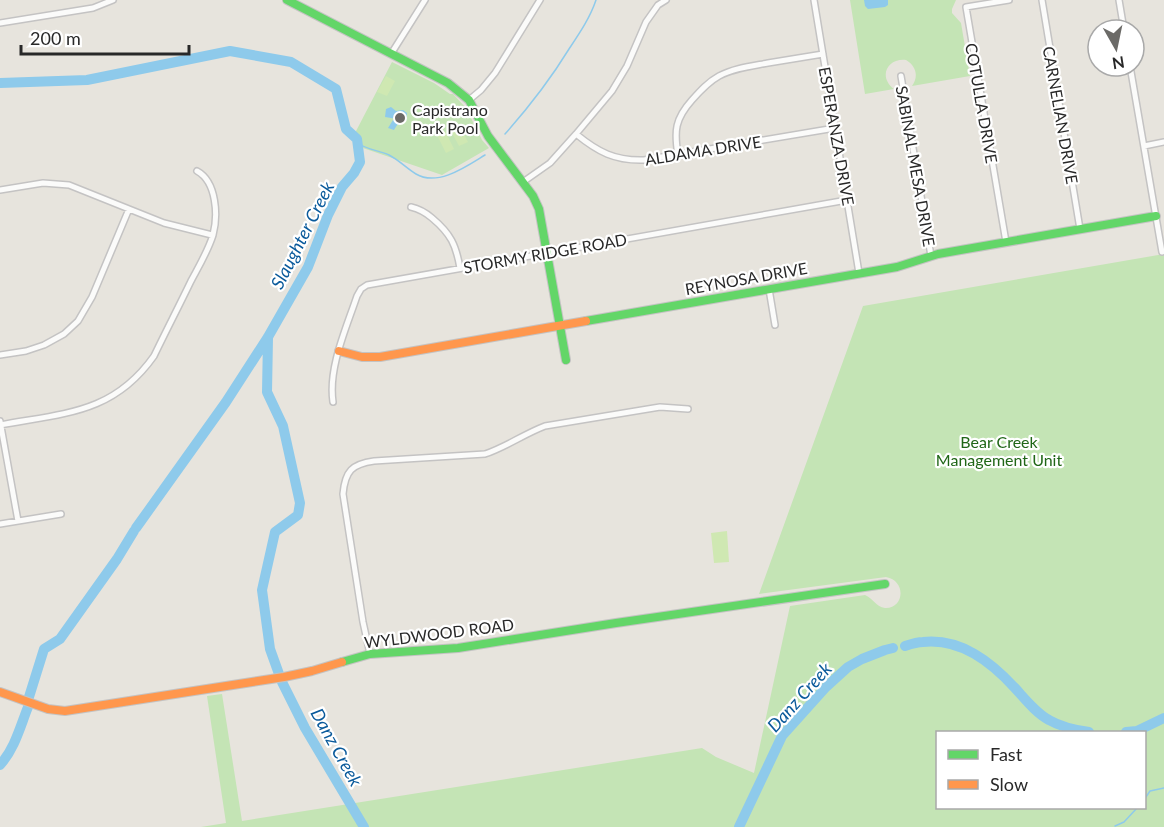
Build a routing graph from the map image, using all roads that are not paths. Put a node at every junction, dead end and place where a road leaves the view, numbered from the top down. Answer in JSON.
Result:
{"nodes":[{"id":1,"x":113,"y":0,"type":"edge"},
{"id":2,"x":287,"y":0,"type":"edge"},
{"id":3,"x":425,"y":0,"type":"edge"},
{"id":4,"x":540,"y":0,"type":"edge"},
{"id":5,"x":666,"y":0,"type":"edge"},
{"id":6,"x":814,"y":0,"type":"edge"},
{"id":7,"x":1009,"y":0,"type":"edge"},
{"id":8,"x":1042,"y":0,"type":"edge"},
{"id":9,"x":1119,"y":0,"type":"edge"},
{"id":10,"x":304,"y":4,"type":"edge"},
{"id":11,"x":1122,"y":18,"type":"edge"},
{"id":12,"x":0,"y":23,"type":"edge"},
{"id":13,"x":391,"y":54,"type":"junction"},
{"id":14,"x":823,"y":54,"type":"junction"},
{"id":15,"x":901,"y":76,"type":"dead end"},
{"id":16,"x":1132,"y":78,"type":"edge"},
{"id":17,"x":469,"y":100,"type":"junction"},
{"id":18,"x":835,"y":128,"type":"junction"},
{"id":19,"x":576,"y":134,"type":"junction"},
{"id":20,"x":1164,"y":142,"type":"edge"},
{"id":21,"x":1144,"y":146,"type":"junction"},
{"id":22,"x":678,"y":155,"type":"junction"},
{"id":23,"x":197,"y":171,"type":"dead end"},
{"id":24,"x":523,"y":182,"type":"junction"},
{"id":25,"x":0,"y":190,"type":"edge"},
{"id":26,"x":847,"y":200,"type":"junction"},
{"id":27,"x":411,"y":207,"type":"dead end"},
{"id":28,"x":129,"y":210,"type":"junction"},
{"id":29,"x":1156,"y":216,"type":"junction"},
{"id":30,"x":1080,"y":229,"type":"junction"},
{"id":31,"x":213,"y":235,"type":"junction"},
{"id":32,"x":1006,"y":242,"type":"junction"},
{"id":33,"x":1162,"y":252,"type":"dead end"},
{"id":34,"x":547,"y":253,"type":"junction"},
{"id":35,"x":931,"y":256,"type":"junction"},
{"id":36,"x":460,"y":268,"type":"junction"},
{"id":37,"x":859,"y":273,"type":"junction"},
{"id":38,"x":769,"y":289,"type":"junction"},
{"id":39,"x":775,"y":324,"type":"dead end"},
{"id":40,"x":560,"y":326,"type":"junction"},
{"id":41,"x":339,"y":351,"type":"junction"},
{"id":42,"x":0,"y":355,"type":"edge"},
{"id":43,"x":566,"y":360,"type":"dead end"},
{"id":44,"x":333,"y":402,"type":"dead end"},
{"id":45,"x":688,"y":409,"type":"dead end"},
{"id":46,"x":0,"y":423,"type":"edge"},
{"id":47,"x":61,"y":514,"type":"dead end"},
{"id":48,"x":18,"y":521,"type":"junction"},
{"id":49,"x":0,"y":524,"type":"edge"},
{"id":50,"x":885,"y":584,"type":"dead end"},
{"id":51,"x":370,"y":654,"type":"junction"},
{"id":52,"x":0,"y":692,"type":"edge"}],
"edges":[{"from":1,"to":12,"type":"street"},
{"from":2,"to":10,"type":"street"},
{"from":3,"to":13,"type":"street"},
{"from":4,"to":17,"type":"street"},
{"from":5,"to":19,"type":"street"},
{"from":6,"to":14,"type":"street","name":"ESPERANZA DRIVE"},
{"from":7,"to":32,"type":"street","name":"COTULLA DRIVE"},
{"from":8,"to":30,"type":"street","name":"CARNELIAN DRIVE"},
{"from":9,"to":11,"type":"street"},
{"from":10,"to":13,"type":"street"},
{"from":13,"to":17,"type":"street"},
{"from":14,"to":18,"type":"street","name":"ESPERANZA DRIVE"},
{"from":14,"to":22,"type":"street"},
{"from":15,"to":35,"type":"street","name":"SABINAL MESA DRIVE"},
{"from":16,"to":21,"type":"street"},
{"from":17,"to":24,"type":"street"},
{"from":18,"to":22,"type":"street","name":"ALDAMA DRIVE"},
{"from":18,"to":26,"type":"street","name":"ESPERANZA DRIVE"},
{"from":19,"to":22,"type":"street","name":"ALDAMA DRIVE"},
{"from":19,"to":24,"type":"street"},
{"from":20,"to":21,"type":"street"},
{"from":21,"to":29,"type":"street"},
{"from":23,"to":31,"type":"street"},
{"from":24,"to":34,"type":"street"},
{"from":25,"to":28,"type":"street"},
{"from":26,"to":34,"type":"street","name":"STORMY RIDGE ROAD"},
{"from":26,"to":37,"type":"street","name":"ESPERANZA DRIVE"},
{"from":27,"to":36,"type":"street"},
{"from":28,"to":31,"type":"street"},
{"from":28,"to":42,"type":"street"},
{"from":29,"to":30,"type":"street","name":"REYNOSA DRIVE"},
{"from":29,"to":33,"type":"street"},
{"from":30,"to":32,"type":"street","name":"REYNOSA DRIVE"},
{"from":31,"to":46,"type":"street"},
{"from":32,"to":35,"type":"street","name":"REYNOSA DRIVE"},
{"from":34,"to":36,"type":"street","name":"STORMY RIDGE ROAD"},
{"from":34,"to":40,"type":"street"},
{"from":35,"to":37,"type":"street","name":"REYNOSA DRIVE"},
{"from":36,"to":41,"type":"street","name":"STORMY RIDGE ROAD"},
{"from":37,"to":38,"type":"street","name":"REYNOSA DRIVE"},
{"from":38,"to":39,"type":"street"},
{"from":38,"to":40,"type":"street","name":"REYNOSA DRIVE"},
{"from":40,"to":41,"type":"street","name":"REYNOSA DRIVE"},
{"from":40,"to":43,"type":"street"},
{"from":41,"to":44,"type":"street","name":"STORMY RIDGE ROAD"},
{"from":45,"to":51,"type":"street"},
{"from":46,"to":48,"type":"street"},
{"from":47,"to":48,"type":"street"},
{"from":48,"to":49,"type":"street"},
{"from":50,"to":51,"type":"street","name":"WYLDWOOD ROAD"},
{"from":51,"to":52,"type":"street","name":"WYLDWOOD ROAD"}]}
